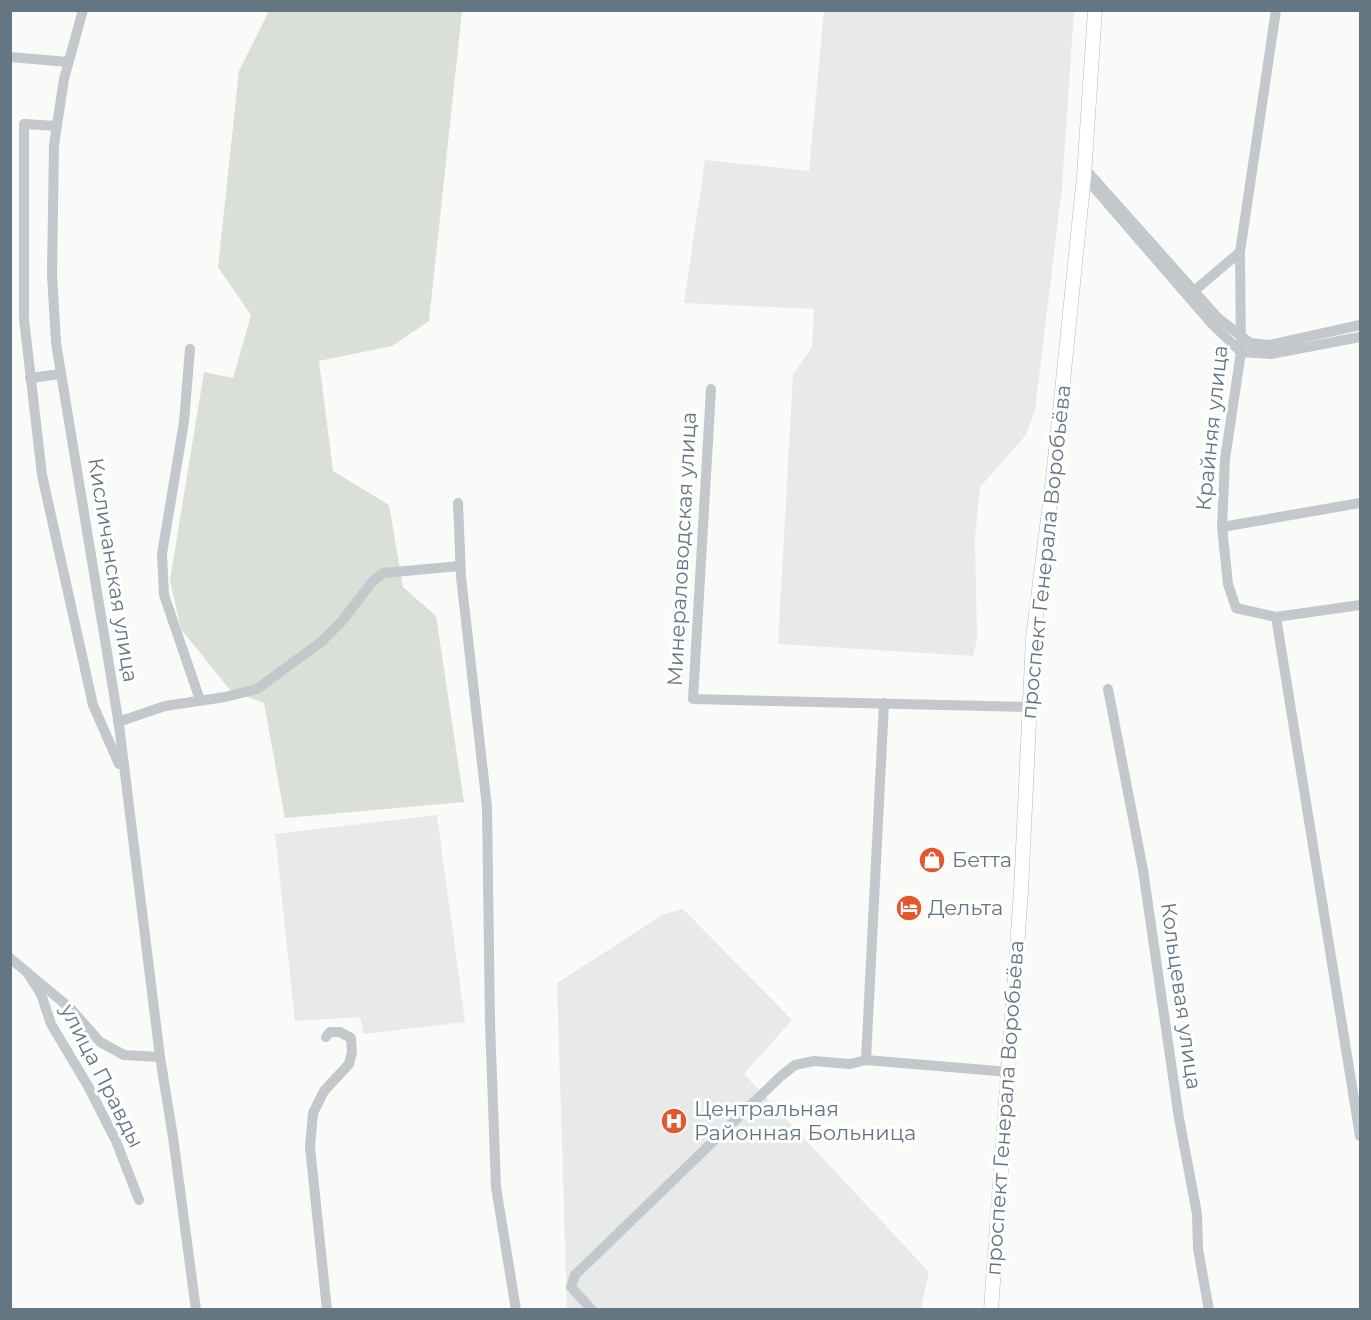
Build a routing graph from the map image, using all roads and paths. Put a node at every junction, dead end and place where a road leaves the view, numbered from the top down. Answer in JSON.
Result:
{"nodes":[{"id":1,"x":83,"y":10,"type":"edge"},
{"id":2,"x":1095,"y":10,"type":"edge"},
{"id":3,"x":1103,"y":10,"type":"edge"},
{"id":4,"x":1276,"y":10,"type":"edge"},
{"id":5,"x":10,"y":57,"type":"edge"},
{"id":6,"x":69,"y":62,"type":"junction"},
{"id":7,"x":57,"y":126,"type":"junction"},
{"id":8,"x":1087,"y":176,"type":"junction"},
{"id":9,"x":1240,"y":252,"type":"junction"},
{"id":10,"x":1194,"y":291,"type":"junction"},
{"id":11,"x":1360,"y":325,"type":"edge"},
{"id":12,"x":1241,"y":336,"type":"junction"},
{"id":13,"x":1360,"y":337,"type":"edge"},
{"id":14,"x":190,"y":349,"type":"dead end"},
{"id":15,"x":1241,"y":352,"type":"junction"},
{"id":16,"x":61,"y":374,"type":"junction"},
{"id":17,"x":30,"y":378,"type":"junction"},
{"id":18,"x":711,"y":389,"type":"dead end"},
{"id":19,"x":458,"y":503,"type":"dead end"},
{"id":20,"x":1360,"y":503,"type":"edge"},
{"id":21,"x":1222,"y":527,"type":"junction"},
{"id":22,"x":460,"y":566,"type":"junction"},
{"id":23,"x":1360,"y":605,"type":"edge"},
{"id":24,"x":1276,"y":617,"type":"junction"},
{"id":25,"x":1108,"y":689,"type":"dead end"},
{"id":26,"x":200,"y":700,"type":"junction"},
{"id":27,"x":884,"y":703,"type":"junction"},
{"id":28,"x":1030,"y":707,"type":"junction"},
{"id":29,"x":118,"y":722,"type":"junction"},
{"id":30,"x":124,"y":775,"type":"junction"},
{"id":31,"x":10,"y":958,"type":"edge"},
{"id":32,"x":27,"y":972,"type":"junction"},
{"id":33,"x":326,"y":1037,"type":"dead end"},
{"id":34,"x":160,"y":1057,"type":"junction"},
{"id":35,"x":866,"y":1060,"type":"junction"},
{"id":36,"x":1009,"y":1072,"type":"junction"},
{"id":37,"x":1360,"y":1136,"type":"edge"},
{"id":38,"x":173,"y":1137,"type":"joint"},
{"id":39,"x":139,"y":1200,"type":"dead end"},
{"id":40,"x":196,"y":1310,"type":"edge"},
{"id":41,"x":327,"y":1310,"type":"edge"},
{"id":42,"x":516,"y":1310,"type":"edge"},
{"id":43,"x":592,"y":1310,"type":"edge"},
{"id":44,"x":991,"y":1310,"type":"edge"},
{"id":45,"x":999,"y":1310,"type":"edge"},
{"id":46,"x":1209,"y":1310,"type":"edge"}],
"edges":[{"from":1,"to":6,"type":"street","name":"Кисличанская улица"},
{"from":2,"to":8,"type":"main road","name":"проспект Генерала Воробьёва"},
{"from":3,"to":8,"type":"main road","name":"проспект Генерала Воробьёва"},
{"from":4,"to":9,"type":"street","name":"Крайняя улица"},
{"from":5,"to":6,"type":"street"},
{"from":6,"to":7,"type":"street","name":"Кисличанская улица"},
{"from":7,"to":16,"type":"street","name":"Кисличанская улица"},
{"from":7,"to":17,"type":"street"},
{"from":8,"to":10,"type":"street"},
{"from":8,"to":15,"type":"street"},
{"from":8,"to":28,"type":"main road","name":"проспект Генерала Воробьёва"},
{"from":8,"to":45,"type":"main road","name":"проспект Генерала Воробьёва"},
{"from":9,"to":10,"type":"street"},
{"from":9,"to":12,"type":"street","name":"Крайняя улица"},
{"from":10,"to":12,"type":"street"},
{"from":11,"to":12,"type":"street"},
{"from":12,"to":15,"type":"street","name":"Крайняя улица"},
{"from":13,"to":15,"type":"street"},
{"from":14,"to":26,"type":"street"},
{"from":15,"to":21,"type":"street","name":"Крайняя улица"},
{"from":16,"to":17,"type":"street"},
{"from":16,"to":29,"type":"street","name":"Кисличанская улица"},
{"from":17,"to":30,"type":"street"},
{"from":18,"to":27,"type":"street","name":"Минераловодская улица"},
{"from":19,"to":22,"type":"street"},
{"from":20,"to":21,"type":"street"},
{"from":21,"to":24,"type":"street","name":"Крайняя улица"},
{"from":22,"to":26,"type":"street"},
{"from":22,"to":42,"type":"street"},
{"from":23,"to":24,"type":"street"},
{"from":24,"to":37,"type":"street"},
{"from":25,"to":46,"type":"street","name":"Кольцевая улица"},
{"from":26,"to":29,"type":"street"},
{"from":27,"to":28,"type":"street","name":"Минераловодская улица"},
{"from":27,"to":35,"type":"street"},
{"from":28,"to":36,"type":"main road","name":"проспект Генерала Воробьёва"},
{"from":29,"to":30,"type":"street","name":"Кисличанская улица"},
{"from":30,"to":34,"type":"street","name":"Кисличанская улица"},
{"from":31,"to":32,"type":"street","name":"улица Правды"},
{"from":32,"to":34,"type":"street","name":"улица Правды"},
{"from":32,"to":39,"type":"street","name":"улица Правды"},
{"from":33,"to":41,"type":"street"},
{"from":34,"to":38,"type":"street","name":"Кисличанская улица"},
{"from":35,"to":36,"type":"street"},
{"from":35,"to":43,"type":"street"},
{"from":36,"to":44,"type":"main road","name":"проспект Генерала Воробьёва"},
{"from":38,"to":40,"type":"street","name":"улица Правды"}]}
